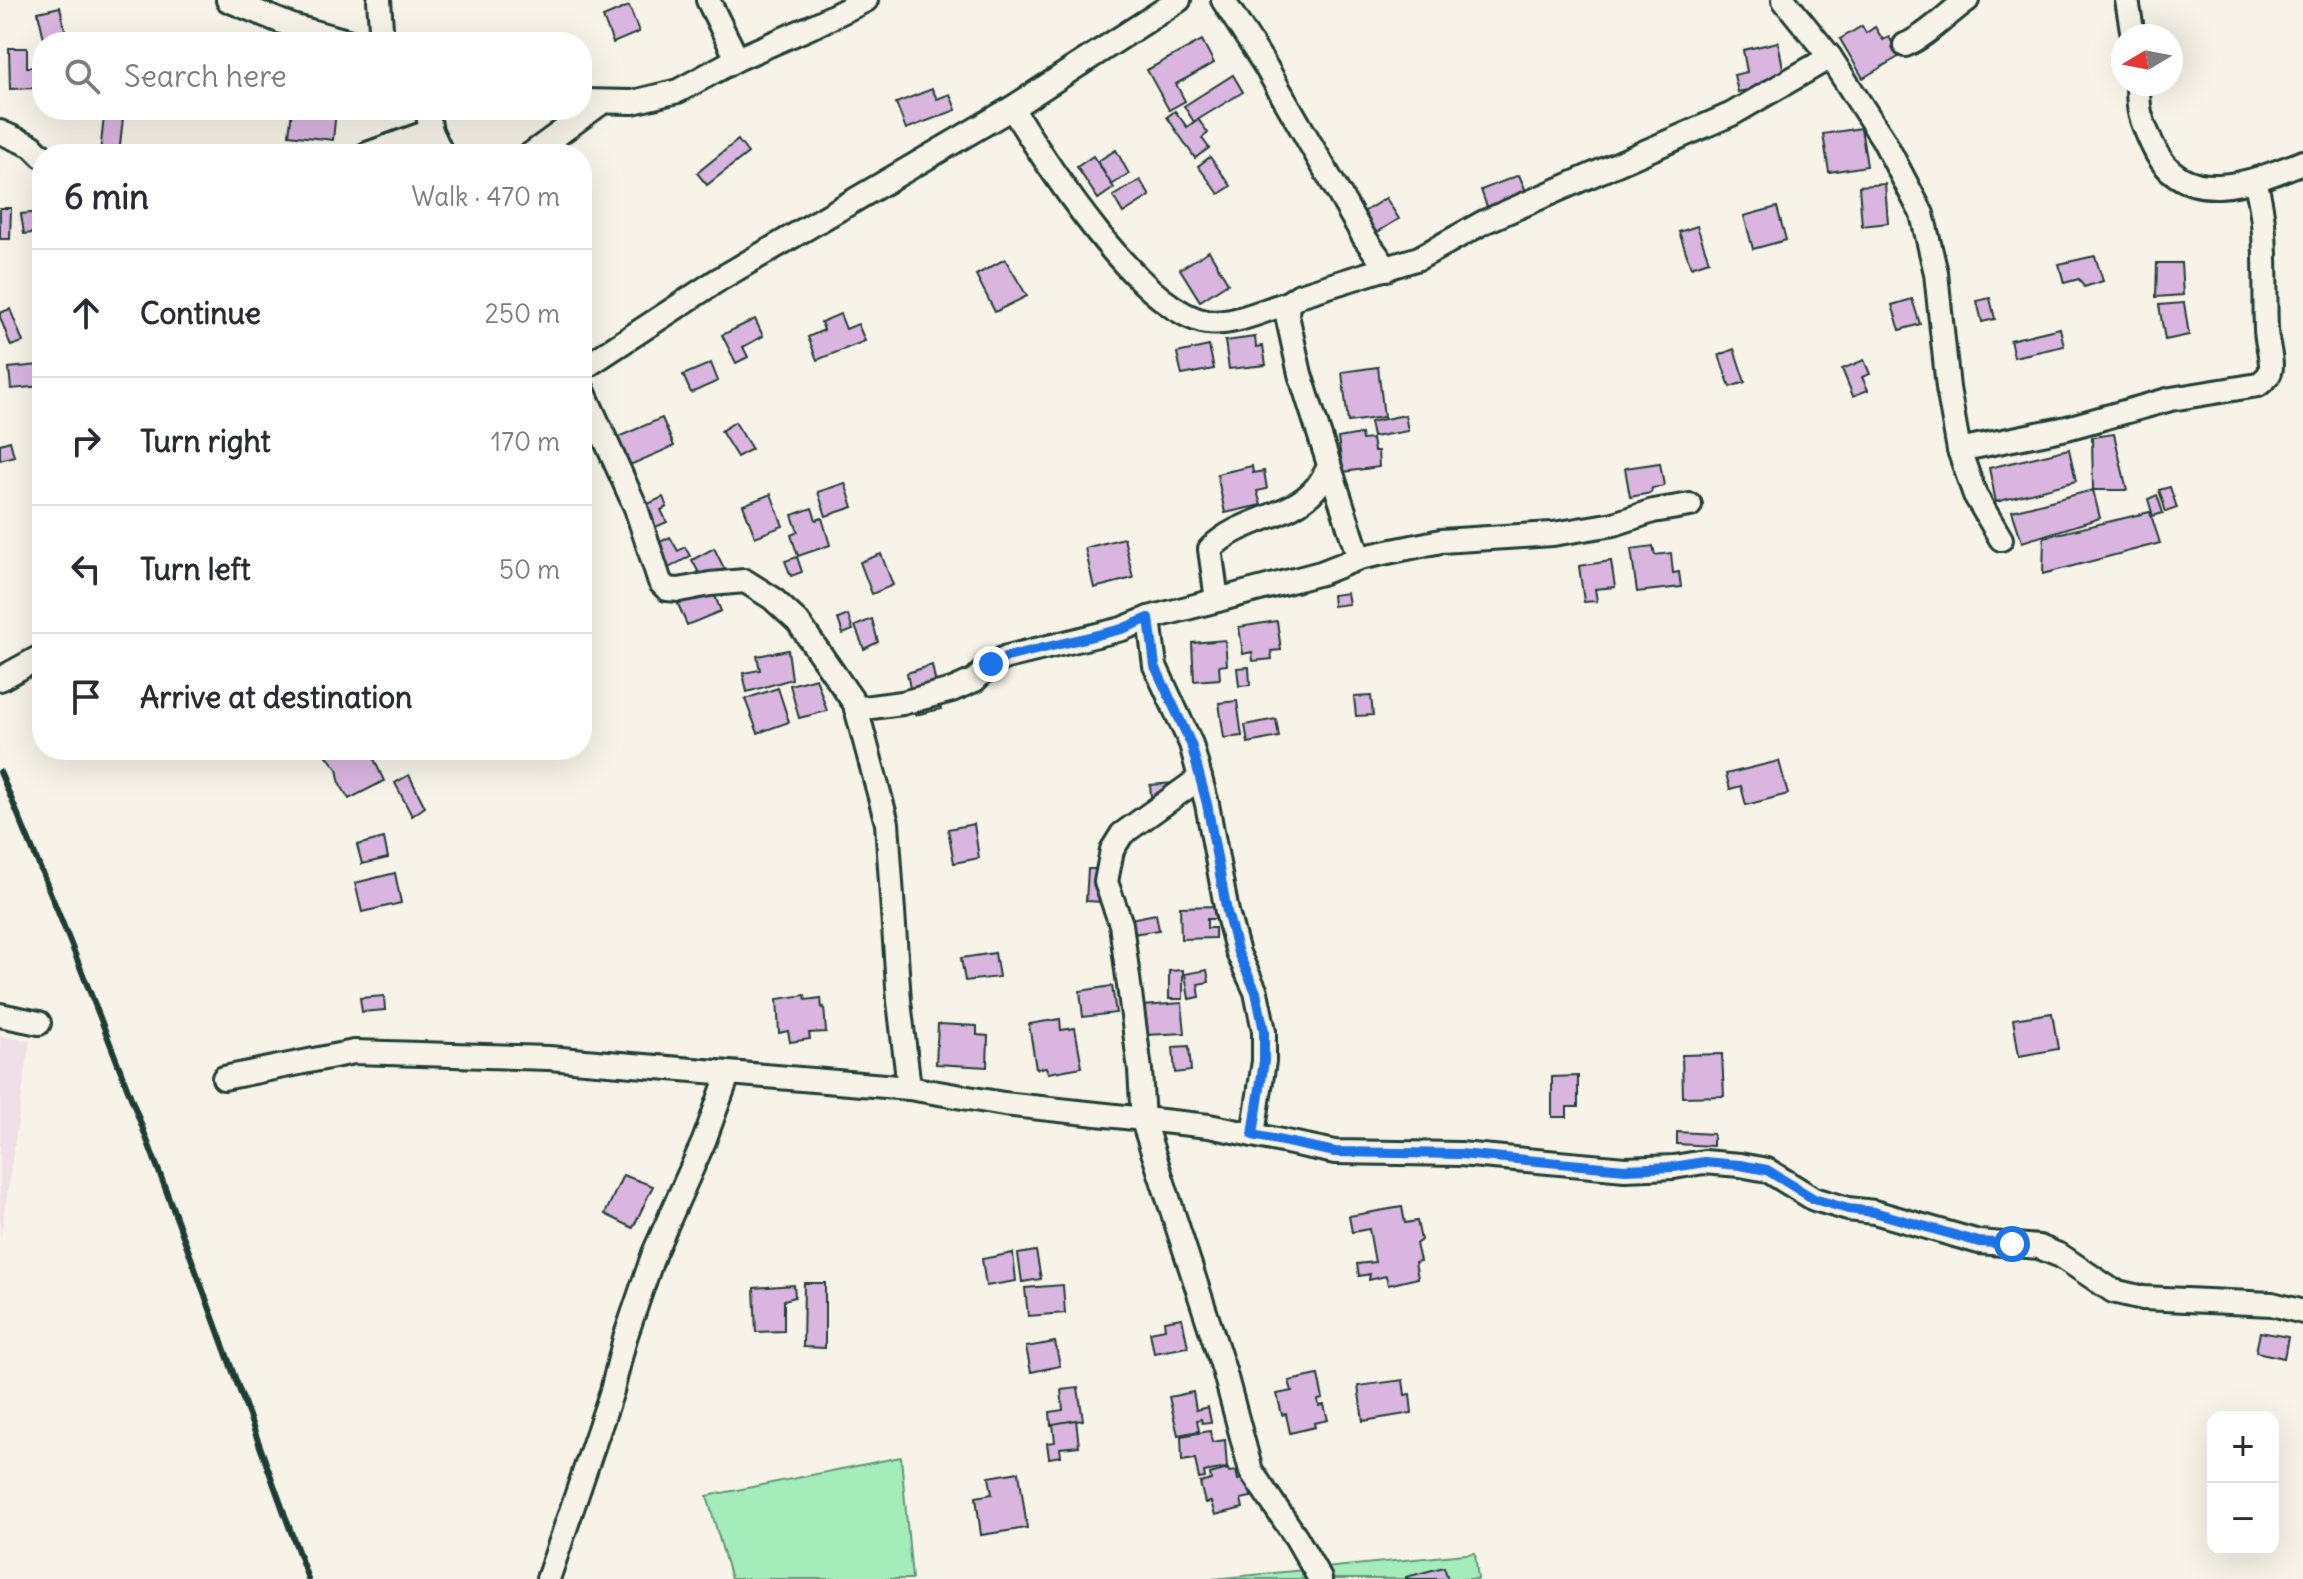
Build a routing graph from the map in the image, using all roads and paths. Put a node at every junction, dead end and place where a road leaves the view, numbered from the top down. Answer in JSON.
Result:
{"nodes":[{"id":1,"x":228,"y":0,"type":"edge"},
{"id":2,"x":379,"y":0,"type":"edge"},
{"id":3,"x":708,"y":0,"type":"edge"},
{"id":4,"x":866,"y":0,"type":"edge"},
{"id":5,"x":1179,"y":0,"type":"edge"},
{"id":6,"x":1223,"y":0,"type":"edge"},
{"id":7,"x":1784,"y":0,"type":"edge"},
{"id":8,"x":1967,"y":0,"type":"edge"},
{"id":9,"x":2127,"y":0,"type":"edge"},
{"id":10,"x":2131,"y":24,"type":"edge"},
{"id":11,"x":314,"y":32,"type":"edge"},
{"id":12,"x":381,"y":32,"type":"edge"},
{"id":13,"x":1905,"y":45,"type":"dead end"},
{"id":14,"x":1830,"y":57,"type":"junction"},
{"id":15,"x":737,"y":59,"type":"junction"},
{"id":16,"x":2138,"y":96,"type":"edge"},
{"id":17,"x":592,"y":102,"type":"edge"},
{"id":18,"x":1012,"y":108,"type":"junction"},
{"id":19,"x":571,"y":120,"type":"edge"},
{"id":20,"x":429,"y":121,"type":"edge"},
{"id":21,"x":0,"y":132,"type":"edge"},
{"id":22,"x":386,"y":144,"type":"edge"},
{"id":23,"x":438,"y":144,"type":"edge"},
{"id":24,"x":543,"y":144,"type":"edge"},
{"id":25,"x":32,"y":146,"type":"edge"},
{"id":26,"x":2303,"y":162,"type":"edge"},
{"id":27,"x":2255,"y":181,"type":"junction"},
{"id":28,"x":1387,"y":269,"type":"junction"},
{"id":29,"x":1288,"y":303,"type":"junction"},
{"id":30,"x":592,"y":362,"type":"edge"},
{"id":31,"x":592,"y":410,"type":"edge"},
{"id":32,"x":1959,"y":450,"type":"junction"},
{"id":33,"x":1329,"y":467,"type":"junction"},
{"id":34,"x":1690,"y":505,"type":"dead end"},
{"id":35,"x":2001,"y":539,"type":"dead end"},
{"id":36,"x":1359,"y":558,"type":"junction"},
{"id":37,"x":1217,"y":600,"type":"junction"},
{"id":38,"x":1149,"y":618,"type":"junction"},
{"id":39,"x":32,"y":662,"type":"edge"},
{"id":40,"x":0,"y":679,"type":"edge"},
{"id":41,"x":856,"y":709,"type":"junction"},
{"id":42,"x":1200,"y":778,"type":"junction"},
{"id":43,"x":0,"y":1015,"type":"edge"},
{"id":44,"x":39,"y":1023,"type":"dead end"},
{"id":45,"x":728,"y":1075,"type":"junction"},
{"id":46,"x":224,"y":1078,"type":"dead end"},
{"id":47,"x":909,"y":1088,"type":"junction"},
{"id":48,"x":1143,"y":1121,"type":"junction"},
{"id":49,"x":1253,"y":1135,"type":"junction"},
{"id":50,"x":2303,"y":1312,"type":"edge"},
{"id":51,"x":548,"y":1579,"type":"edge"},
{"id":52,"x":1320,"y":1579,"type":"edge"}],
"edges":[{"from":1,"to":11,"type":"street"},
{"from":2,"to":12,"type":"street"},
{"from":3,"to":15,"type":"street"},
{"from":4,"to":15,"type":"street"},
{"from":5,"to":18,"type":"street"},
{"from":6,"to":28,"type":"street"},
{"from":7,"to":14,"type":"street"},
{"from":8,"to":13,"type":"street"},
{"from":9,"to":10,"type":"street"},
{"from":14,"to":28,"type":"street"},
{"from":14,"to":32,"type":"street"},
{"from":15,"to":17,"type":"street"},
{"from":16,"to":27,"type":"street"},
{"from":18,"to":29,"type":"street"},
{"from":18,"to":30,"type":"street"},
{"from":19,"to":24,"type":"street"},
{"from":20,"to":22,"type":"street"},
{"from":20,"to":23,"type":"street"},
{"from":21,"to":25,"type":"street"},
{"from":26,"to":27,"type":"street"},
{"from":27,"to":32,"type":"street"},
{"from":28,"to":29,"type":"street"},
{"from":29,"to":33,"type":"street"},
{"from":31,"to":41,"type":"street"},
{"from":32,"to":35,"type":"street"},
{"from":33,"to":36,"type":"street"},
{"from":33,"to":37,"type":"street"},
{"from":34,"to":36,"type":"street"},
{"from":36,"to":37,"type":"street"},
{"from":37,"to":38,"type":"street"},
{"from":38,"to":41,"type":"street"},
{"from":38,"to":42,"type":"street"},
{"from":39,"to":40,"type":"street"},
{"from":41,"to":47,"type":"street"},
{"from":42,"to":48,"type":"street"},
{"from":42,"to":49,"type":"street"},
{"from":43,"to":44,"type":"street"},
{"from":45,"to":46,"type":"street"},
{"from":45,"to":47,"type":"street"},
{"from":45,"to":51,"type":"street"},
{"from":47,"to":48,"type":"street"},
{"from":48,"to":49,"type":"street"},
{"from":48,"to":52,"type":"street"},
{"from":49,"to":50,"type":"street"}]}
